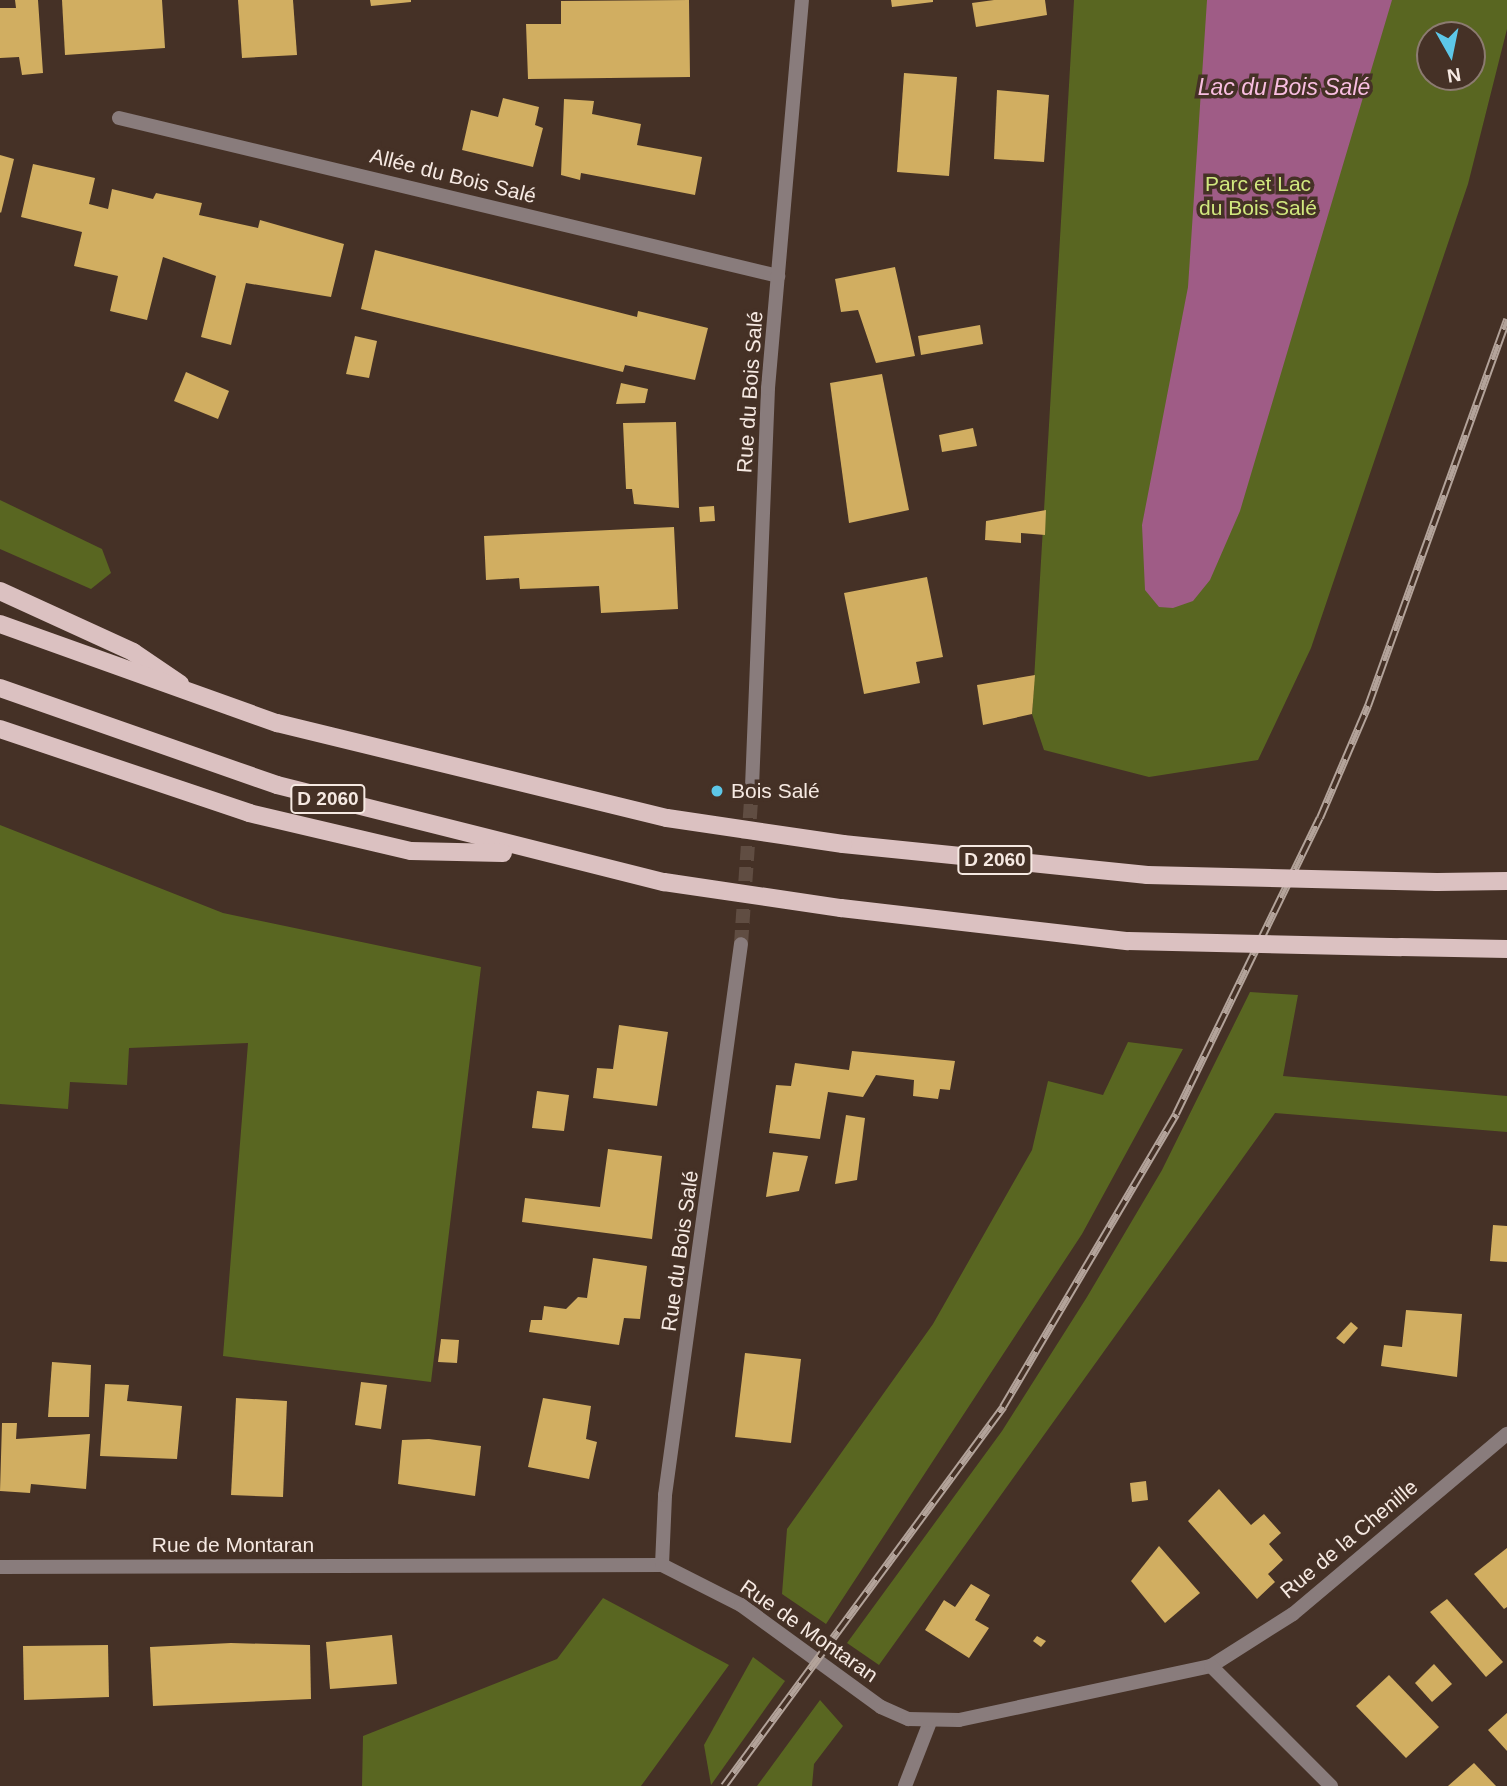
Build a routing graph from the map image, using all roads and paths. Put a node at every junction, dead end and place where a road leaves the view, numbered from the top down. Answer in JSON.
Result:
{"nodes":[{"id":1,"x":802,"y":0,"type":"edge"},
{"id":2,"x":119,"y":118,"type":"dead end"},
{"id":3,"x":778,"y":276,"type":"junction"},
{"id":4,"x":0,"y":591,"type":"edge"},
{"id":5,"x":0,"y":624,"type":"edge"},
{"id":6,"x":0,"y":688,"type":"edge"},
{"id":7,"x":203,"y":699,"type":"junction"},
{"id":8,"x":0,"y":729,"type":"edge"},
{"id":9,"x":751,"y":787,"type":"tunnel mouth"},
{"id":10,"x":533,"y":853,"type":"junction"},
{"id":11,"x":1507,"y":881,"type":"edge"},
{"id":12,"x":741,"y":944,"type":"tunnel mouth"},
{"id":13,"x":1507,"y":949,"type":"edge"},
{"id":14,"x":1507,"y":1434,"type":"edge"},
{"id":15,"x":662,"y":1565,"type":"junction"},
{"id":16,"x":0,"y":1567,"type":"edge"},
{"id":17,"x":1211,"y":1666,"type":"junction"},
{"id":18,"x":930,"y":1722,"type":"junction"},
{"id":19,"x":905,"y":1786,"type":"edge"},
{"id":20,"x":1331,"y":1786,"type":"edge"}],
"edges":[{"from":1,"to":3,"type":"street","name":"Rue du Bois Salé"},
{"from":2,"to":3,"type":"street","name":"Allée du Bois Salé"},
{"from":3,"to":9,"type":"street","name":"Rue du Bois Salé"},
{"from":4,"to":7,"type":"main road"},
{"from":5,"to":7,"type":"main road","number":"D 2060"},
{"from":6,"to":10,"type":"main road","number":"D 2060"},
{"from":7,"to":11,"type":"main road","number":"D 2060","bridge":true},
{"from":8,"to":10,"type":"main road"},
{"from":10,"to":13,"type":"main road","number":"D 2060","bridge":true},
{"from":12,"to":15,"type":"street","name":"Rue du Bois Salé"},
{"from":14,"to":17,"type":"street","name":"Rue de la Chenille"},
{"from":15,"to":16,"type":"street","name":"Rue de Montaran"},
{"from":15,"to":18,"type":"street","name":"Rue de Montaran"},
{"from":17,"to":18,"type":"street","name":"Rue de Montaran"},
{"from":17,"to":20,"type":"street"},
{"from":18,"to":19,"type":"street"}]}
